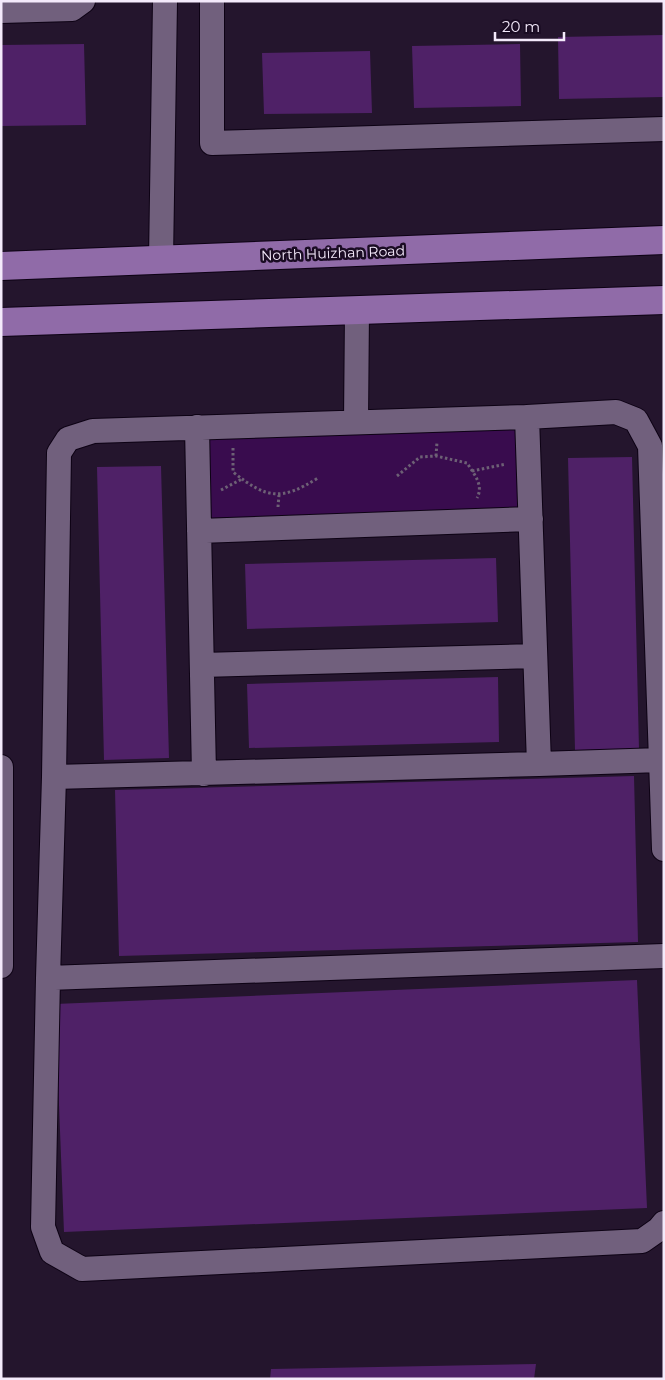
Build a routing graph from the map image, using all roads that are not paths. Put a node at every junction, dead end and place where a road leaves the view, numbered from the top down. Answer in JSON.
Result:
{"nodes":[{"id":1,"x":82,"y":1,"type":"edge"},
{"id":2,"x":165,"y":1,"type":"edge"},
{"id":3,"x":212,"y":1,"type":"edge"},
{"id":4,"x":1,"y":12,"type":"edge"},
{"id":5,"x":664,"y":129,"type":"edge"},
{"id":6,"x":664,"y":240,"type":"edge"},
{"id":7,"x":161,"y":260,"type":"junction"},
{"id":8,"x":1,"y":266,"type":"edge"},
{"id":9,"x":664,"y":300,"type":"edge"},
{"id":10,"x":357,"y":310,"type":"junction"},
{"id":11,"x":1,"y":322,"type":"edge"},
{"id":12,"x":527,"y":417,"type":"junction"},
{"id":13,"x":356,"y":422,"type":"junction"},
{"id":14,"x":197,"y":427,"type":"junction"},
{"id":15,"x":531,"y":519,"type":"junction"},
{"id":16,"x":199,"y":531,"type":"junction"},
{"id":17,"x":535,"y":656,"type":"junction"},
{"id":18,"x":202,"y":665,"type":"junction"},
{"id":19,"x":661,"y":760,"type":"junction"},
{"id":20,"x":539,"y":764,"type":"junction"},
{"id":21,"x":1,"y":767,"type":"edge"},
{"id":22,"x":204,"y":774,"type":"junction"},
{"id":23,"x":54,"y":776,"type":"junction"},
{"id":24,"x":664,"y":849,"type":"edge"},
{"id":25,"x":664,"y":956,"type":"edge"},
{"id":26,"x":1,"y":966,"type":"edge"},
{"id":27,"x":48,"y":978,"type":"junction"},
{"id":28,"x":664,"y":1223,"type":"edge"}],
"edges":[{"from":1,"to":4,"type":"street"},
{"from":2,"to":7,"type":"street"},
{"from":3,"to":5,"type":"street"},
{"from":6,"to":7,"type":"main road","name":"North Huizhan Road"},
{"from":7,"to":8,"type":"main road","name":"North Huizhan Road"},
{"from":9,"to":10,"type":"main road"},
{"from":10,"to":11,"type":"main road"},
{"from":10,"to":13,"type":"street"},
{"from":12,"to":13,"type":"street"},
{"from":12,"to":15,"type":"street"},
{"from":12,"to":19,"type":"street"},
{"from":13,"to":14,"type":"street"},
{"from":14,"to":16,"type":"street"},
{"from":14,"to":23,"type":"street"},
{"from":15,"to":16,"type":"street"},
{"from":15,"to":17,"type":"street"},
{"from":16,"to":18,"type":"street"},
{"from":17,"to":18,"type":"street"},
{"from":17,"to":20,"type":"street"},
{"from":18,"to":22,"type":"street"},
{"from":19,"to":20,"type":"street"},
{"from":19,"to":24,"type":"street"},
{"from":20,"to":22,"type":"street"},
{"from":21,"to":26,"type":"street"},
{"from":22,"to":23,"type":"street"},
{"from":23,"to":27,"type":"street"},
{"from":25,"to":27,"type":"street"},
{"from":27,"to":28,"type":"street"}]}
